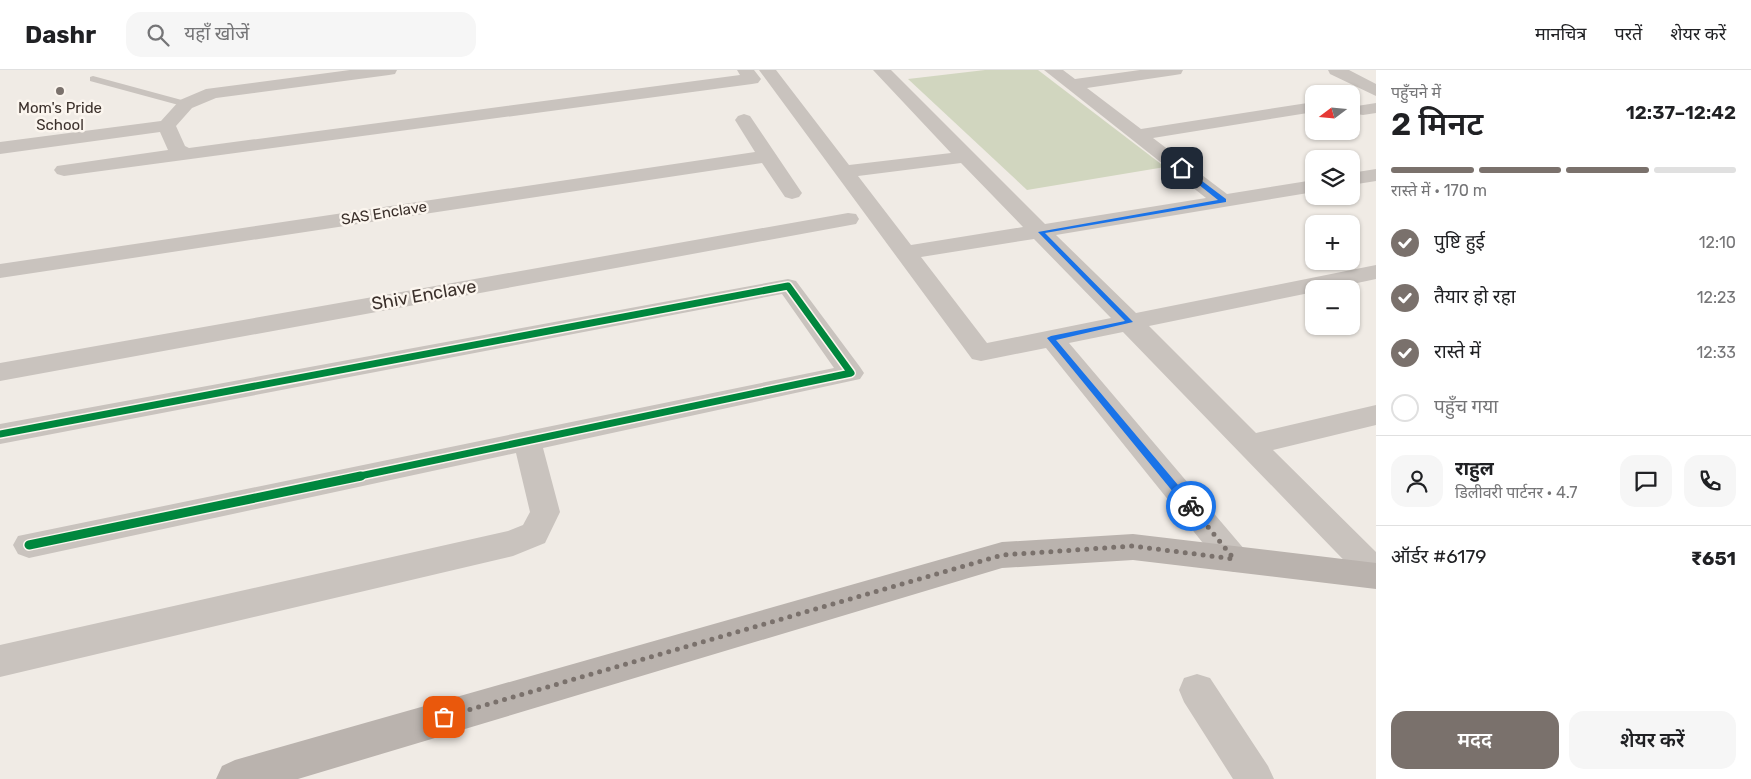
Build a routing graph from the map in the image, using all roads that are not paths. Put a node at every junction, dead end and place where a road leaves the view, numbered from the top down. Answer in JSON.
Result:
{"nodes":[{"id":1,"x":389,"y":70,"type":"edge"},
{"id":2,"x":745,"y":70,"type":"edge"},
{"id":3,"x":766,"y":70,"type":"edge"},
{"id":4,"x":881,"y":70,"type":"edge"},
{"id":5,"x":1052,"y":70,"type":"edge"},
{"id":6,"x":1175,"y":70,"type":"edge"},
{"id":7,"x":1336,"y":70,"type":"edge"},
{"id":8,"x":93,"y":79,"type":"dead end"},
{"id":9,"x":1072,"y":85,"type":"junction"},
{"id":10,"x":1376,"y":91,"type":"edge"},
{"id":11,"x":186,"y":104,"type":"junction"},
{"id":12,"x":1305,"y":108,"type":"edge"},
{"id":13,"x":744,"y":120,"type":"dead end"},
{"id":14,"x":168,"y":126,"type":"junction"},
{"id":15,"x":1140,"y":135,"type":"junction"},
{"id":16,"x":0,"y":148,"type":"edge"},
{"id":17,"x":189,"y":154,"type":"junction"},
{"id":18,"x":767,"y":156,"type":"junction"},
{"id":19,"x":966,"y":157,"type":"junction"},
{"id":20,"x":64,"y":170,"type":"dead end"},
{"id":21,"x":843,"y":172,"type":"junction"},
{"id":22,"x":1376,"y":175,"type":"edge"},
{"id":23,"x":1360,"y":178,"type":"edge"},
{"id":24,"x":1305,"y":187,"type":"edge"},
{"id":25,"x":792,"y":193,"type":"dead end"},
{"id":26,"x":1223,"y":201,"type":"junction"},
{"id":27,"x":848,"y":219,"type":"dead end"},
{"id":28,"x":1041,"y":232,"type":"junction"},
{"id":29,"x":906,"y":253,"type":"junction"},
{"id":30,"x":0,"y":271,"type":"edge"},
{"id":31,"x":1376,"y":272,"type":"edge"},
{"id":32,"x":1130,"y":322,"type":"junction"},
{"id":33,"x":1051,"y":338,"type":"junction"},
{"id":34,"x":0,"y":372,"type":"edge"},
{"id":35,"x":1376,"y":415,"type":"edge"},
{"id":36,"x":0,"y":434,"type":"edge"},
{"id":37,"x":527,"y":441,"type":"junction"},
{"id":38,"x":1251,"y":445,"type":"junction"},
{"id":39,"x":29,"y":545,"type":"dead end"},
{"id":40,"x":1234,"y":559,"type":"junction"},
{"id":41,"x":1376,"y":574,"type":"edge"},
{"id":42,"x":0,"y":661,"type":"edge"},
{"id":43,"x":1197,"y":690,"type":"dead end"},
{"id":44,"x":235,"y":779,"type":"edge"},
{"id":45,"x":1255,"y":779,"type":"edge"}],
"edges":[{"from":1,"to":11,"type":"street"},
{"from":2,"to":17,"type":"street"},
{"from":3,"to":21,"type":"street"},
{"from":4,"to":19,"type":"street"},
{"from":5,"to":9,"type":"street"},
{"from":6,"to":9,"type":"street"},
{"from":7,"to":10,"type":"street"},
{"from":8,"to":11,"type":"lane"},
{"from":9,"to":15,"type":"street"},
{"from":11,"to":14,"type":"street"},
{"from":12,"to":15,"type":"street"},
{"from":13,"to":18,"type":"street"},
{"from":14,"to":16,"type":"street"},
{"from":14,"to":17,"type":"street"},
{"from":15,"to":26,"type":"street"},
{"from":17,"to":20,"type":"street"},
{"from":18,"to":25,"type":"street"},
{"from":18,"to":30,"type":"street","name":"SAS Enclave"},
{"from":19,"to":21,"type":"street"},
{"from":19,"to":28,"type":"street"},
{"from":21,"to":29,"type":"street"},
{"from":22,"to":23,"type":"street"},
{"from":24,"to":26,"type":"street"},
{"from":26,"to":28,"type":"street"},
{"from":27,"to":34,"type":"street","name":"Shiv Enclave"},
{"from":28,"to":29,"type":"street"},
{"from":28,"to":32,"type":"street"},
{"from":29,"to":33,"type":"street"},
{"from":31,"to":32,"type":"street"},
{"from":32,"to":33,"type":"street"},
{"from":32,"to":38,"type":"street"},
{"from":33,"to":40,"type":"street"},
{"from":35,"to":38,"type":"street"},
{"from":36,"to":37,"type":"street"},
{"from":37,"to":39,"type":"street"},
{"from":37,"to":42,"type":"street"},
{"from":38,"to":41,"type":"street"},
{"from":40,"to":41,"type":"street"},
{"from":40,"to":44,"type":"street"},
{"from":43,"to":45,"type":"street"}]}
